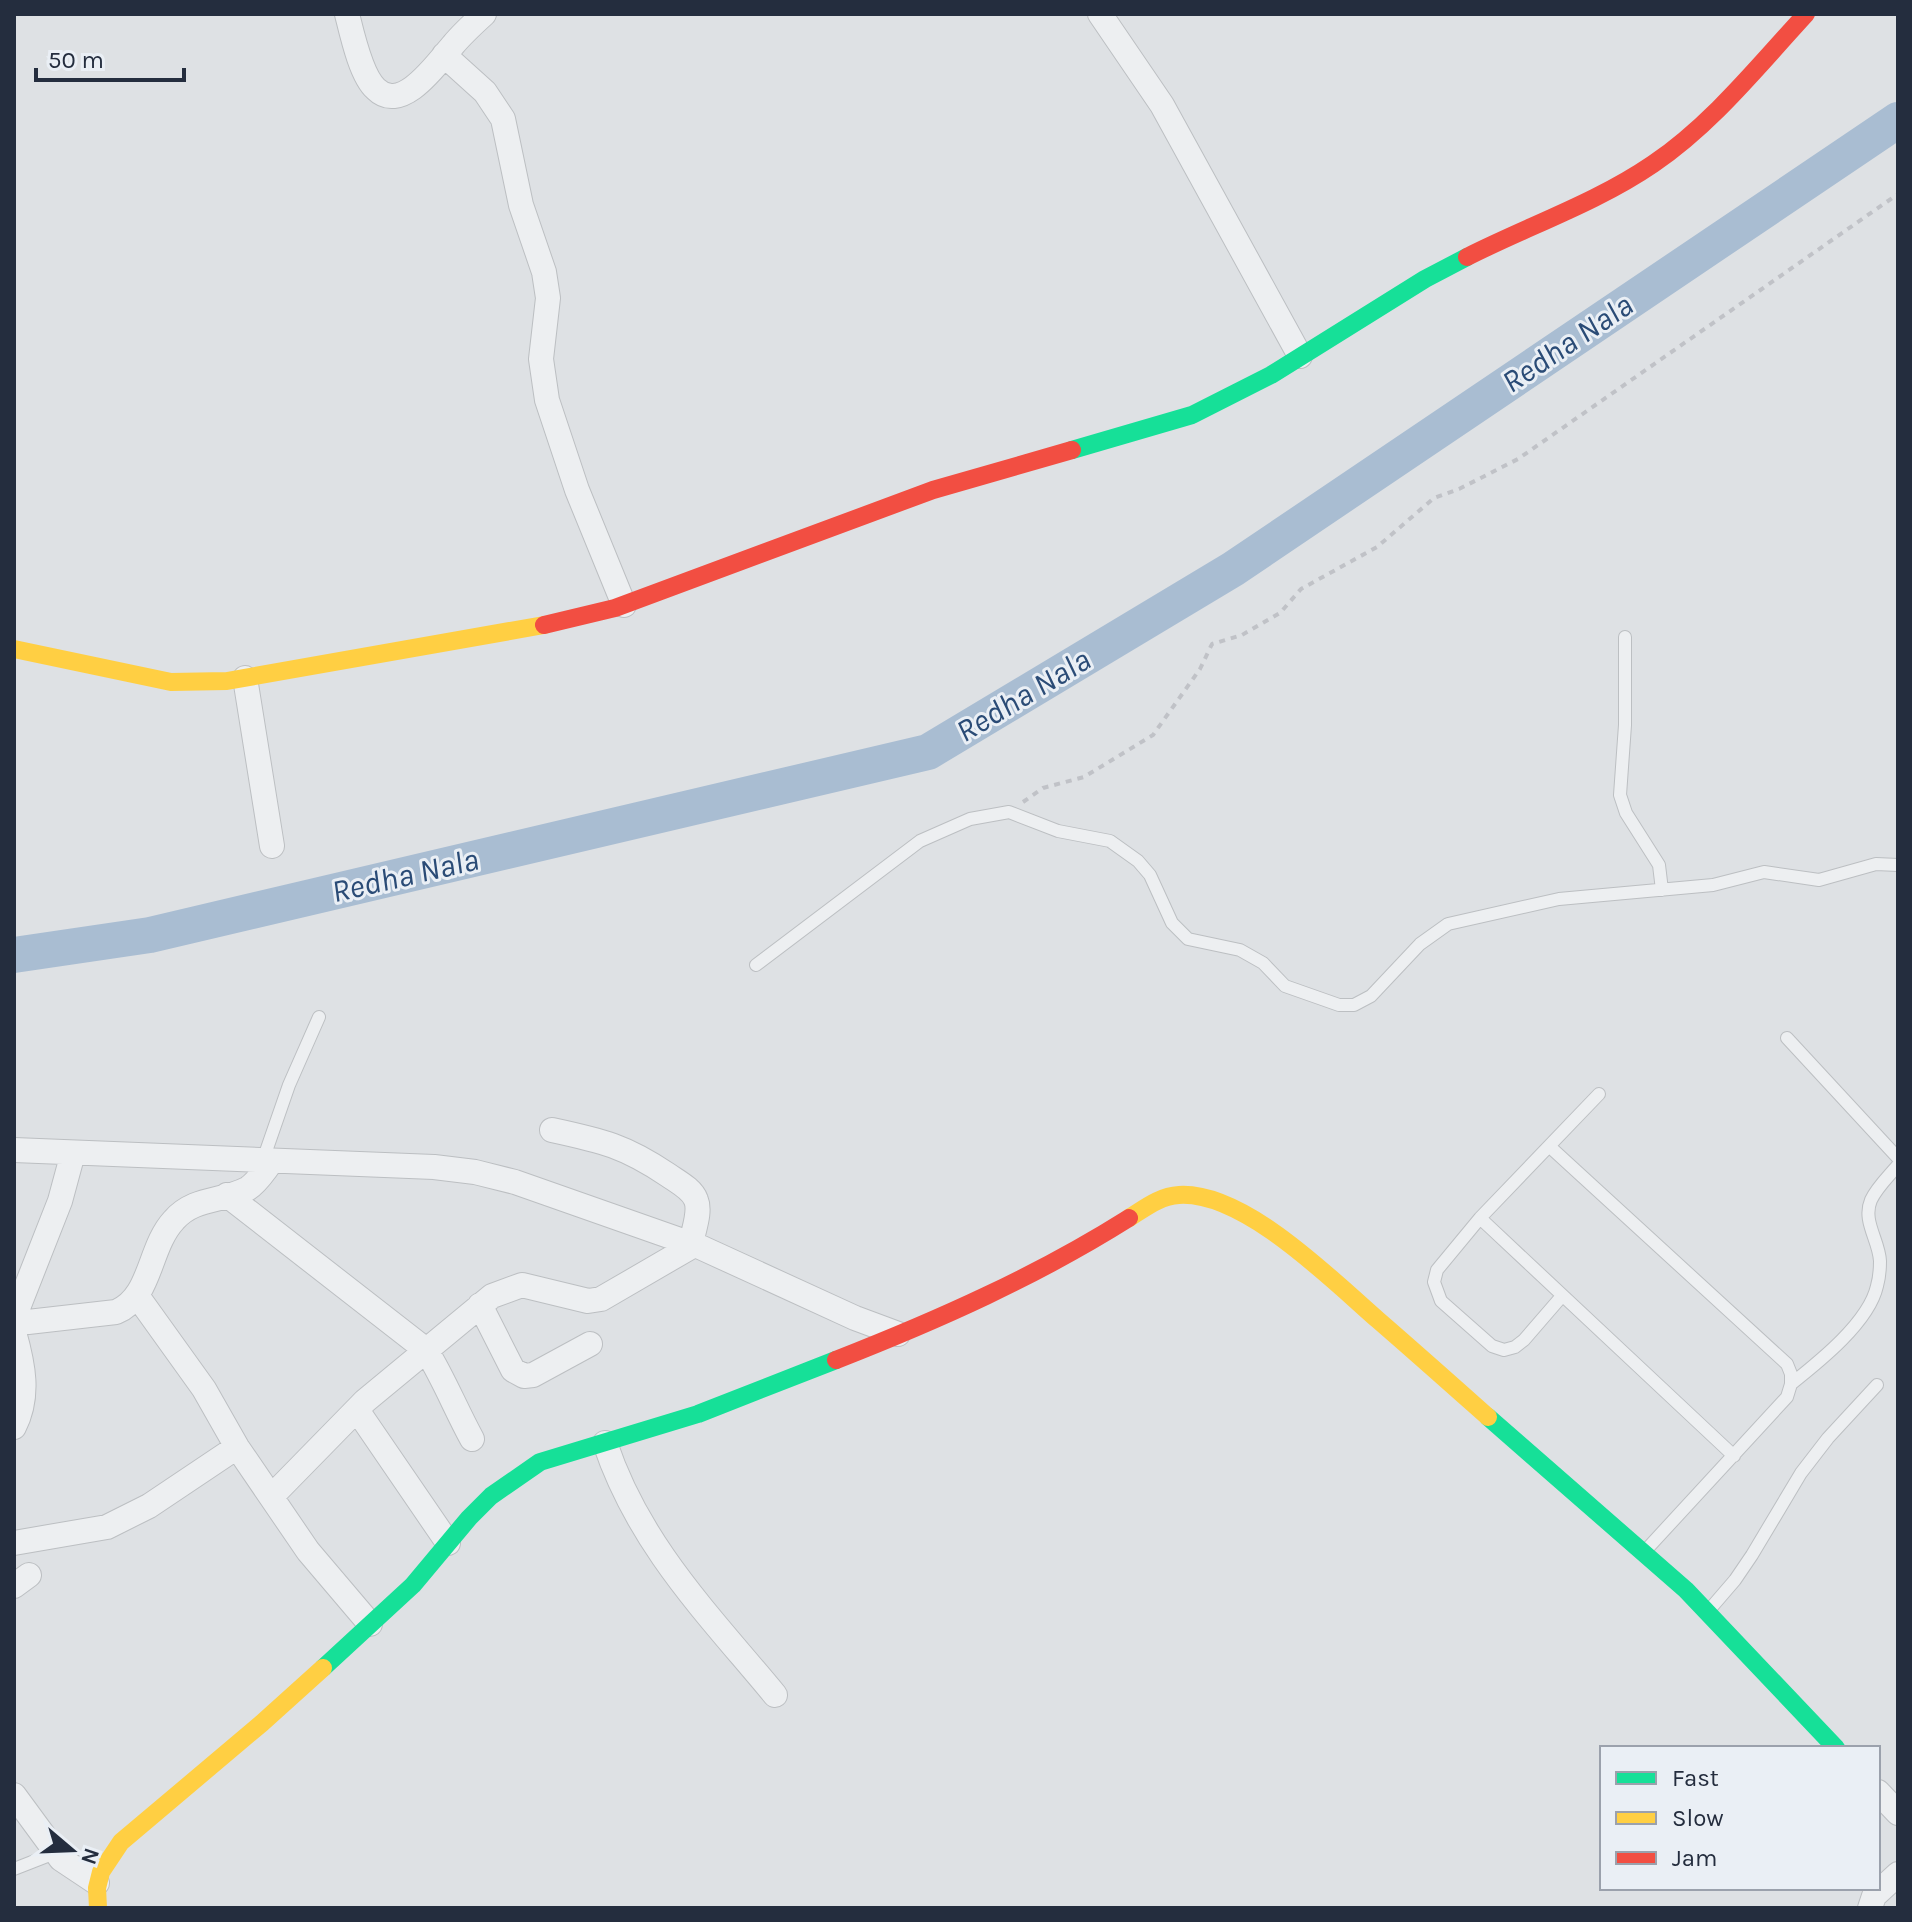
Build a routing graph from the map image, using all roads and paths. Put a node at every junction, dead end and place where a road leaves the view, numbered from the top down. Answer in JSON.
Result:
{"nodes":[{"id":1,"x":347,"y":14,"type":"edge"},
{"id":2,"x":484,"y":14,"type":"edge"},
{"id":3,"x":1100,"y":14,"type":"edge"},
{"id":4,"x":1806,"y":14,"type":"edge"},
{"id":5,"x":444,"y":55,"type":"junction"},
{"id":6,"x":1898,"y":194,"type":"edge"},
{"id":7,"x":1300,"y":356,"type":"junction"},
{"id":8,"x":624,"y":605,"type":"junction"},
{"id":9,"x":1625,"y":637,"type":"dead end"},
{"id":10,"x":14,"y":649,"type":"edge"},
{"id":11,"x":245,"y":678,"type":"junction"},
{"id":12,"x":1009,"y":812,"type":"junction"},
{"id":13,"x":272,"y":846,"type":"dead end"},
{"id":14,"x":1898,"y":865,"type":"edge"},
{"id":15,"x":1662,"y":890,"type":"junction"},
{"id":16,"x":756,"y":965,"type":"dead end"},
{"id":17,"x":319,"y":1017,"type":"dead end"},
{"id":18,"x":1787,"y":1038,"type":"dead end"},
{"id":19,"x":1599,"y":1094,"type":"dead end"},
{"id":20,"x":552,"y":1130,"type":"dead end"},
{"id":21,"x":1549,"y":1146,"type":"junction"},
{"id":22,"x":14,"y":1150,"type":"edge"},
{"id":23,"x":73,"y":1153,"type":"junction"},
{"id":24,"x":1898,"y":1158,"type":"edge"},
{"id":25,"x":268,"y":1160,"type":"junction"},
{"id":26,"x":1898,"y":1165,"type":"edge"},
{"id":27,"x":227,"y":1195,"type":"junction"},
{"id":28,"x":1480,"y":1218,"type":"junction"},
{"id":29,"x":692,"y":1244,"type":"junction"},
{"id":30,"x":1562,"y":1296,"type":"junction"},
{"id":31,"x":138,"y":1297,"type":"junction"},
{"id":32,"x":480,"y":1305,"type":"junction"},
{"id":33,"x":14,"y":1319,"type":"edge"},
{"id":34,"x":14,"y":1332,"type":"edge"},
{"id":35,"x":898,"y":1334,"type":"junction"},
{"id":36,"x":590,"y":1344,"type":"dead end"},
{"id":37,"x":426,"y":1350,"type":"junction"},
{"id":38,"x":1791,"y":1384,"type":"junction"},
{"id":39,"x":1877,"y":1385,"type":"dead end"},
{"id":40,"x":357,"y":1410,"type":"junction"},
{"id":41,"x":14,"y":1427,"type":"edge"},
{"id":42,"x":472,"y":1439,"type":"dead end"},
{"id":43,"x":605,"y":1443,"type":"junction"},
{"id":44,"x":237,"y":1447,"type":"junction"},
{"id":45,"x":1734,"y":1456,"type":"junction"},
{"id":46,"x":272,"y":1496,"type":"junction"},
{"id":47,"x":14,"y":1543,"type":"edge"},
{"id":48,"x":448,"y":1543,"type":"junction"},
{"id":49,"x":1643,"y":1553,"type":"junction"},
{"id":50,"x":1707,"y":1612,"type":"junction"},
{"id":51,"x":370,"y":1624,"type":"junction"},
{"id":52,"x":775,"y":1695,"type":"dead end"},
{"id":53,"x":1834,"y":1746,"type":"edge"},
{"id":54,"x":1880,"y":1794,"type":"edge"},
{"id":55,"x":14,"y":1795,"type":"edge"},
{"id":56,"x":1898,"y":1813,"type":"edge"},
{"id":57,"x":55,"y":1853,"type":"junction"},
{"id":58,"x":14,"y":1869,"type":"edge"},
{"id":59,"x":1898,"y":1874,"type":"edge"},
{"id":60,"x":97,"y":1883,"type":"junction"},
{"id":61,"x":98,"y":1908,"type":"edge"},
{"id":62,"x":1870,"y":1908,"type":"edge"}],
"edges":[{"from":1,"to":5,"type":"street"},
{"from":2,"to":5,"type":"street"},
{"from":3,"to":7,"type":"street"},
{"from":4,"to":7,"type":"street"},
{"from":5,"to":8,"type":"street"},
{"from":6,"to":12,"type":"path"},
{"from":7,"to":8,"type":"street"},
{"from":8,"to":11,"type":"street"},
{"from":9,"to":15,"type":"lane"},
{"from":10,"to":11,"type":"street"},
{"from":11,"to":13,"type":"street"},
{"from":12,"to":15,"type":"lane"},
{"from":12,"to":16,"type":"lane"},
{"from":14,"to":15,"type":"lane"},
{"from":17,"to":25,"type":"lane"},
{"from":18,"to":24,"type":"lane"},
{"from":19,"to":21,"type":"lane"},
{"from":20,"to":29,"type":"street"},
{"from":21,"to":28,"type":"lane"},
{"from":21,"to":38,"type":"lane"},
{"from":22,"to":23,"type":"street"},
{"from":23,"to":25,"type":"street"},
{"from":23,"to":33,"type":"street"},
{"from":25,"to":27,"type":"street"},
{"from":25,"to":29,"type":"street"},
{"from":26,"to":38,"type":"lane"},
{"from":27,"to":31,"type":"street"},
{"from":27,"to":37,"type":"street"},
{"from":28,"to":30,"type":"lane"},
{"from":28,"to":30,"type":"lane"},
{"from":29,"to":32,"type":"street"},
{"from":29,"to":35,"type":"street"},
{"from":30,"to":45,"type":"lane"},
{"from":31,"to":33,"type":"street"},
{"from":31,"to":44,"type":"street"},
{"from":32,"to":36,"type":"street"},
{"from":32,"to":37,"type":"street"},
{"from":34,"to":41,"type":"street"},
{"from":35,"to":43,"type":"street"},
{"from":35,"to":49,"type":"street"},
{"from":37,"to":40,"type":"street"},
{"from":37,"to":42,"type":"street"},
{"from":38,"to":45,"type":"lane"},
{"from":39,"to":50,"type":"lane"},
{"from":40,"to":46,"type":"street"},
{"from":40,"to":48,"type":"street"},
{"from":43,"to":48,"type":"street"},
{"from":43,"to":52,"type":"street"},
{"from":44,"to":46,"type":"street"},
{"from":44,"to":47,"type":"street"},
{"from":45,"to":49,"type":"lane"},
{"from":46,"to":51,"type":"street"},
{"from":48,"to":51,"type":"street"},
{"from":49,"to":50,"type":"street"},
{"from":50,"to":53,"type":"street"},
{"from":51,"to":60,"type":"street"},
{"from":54,"to":56,"type":"street"},
{"from":55,"to":57,"type":"street"},
{"from":57,"to":58,"type":"lane"},
{"from":57,"to":60,"type":"street"},
{"from":59,"to":62,"type":"street"},
{"from":60,"to":61,"type":"street"}]}
